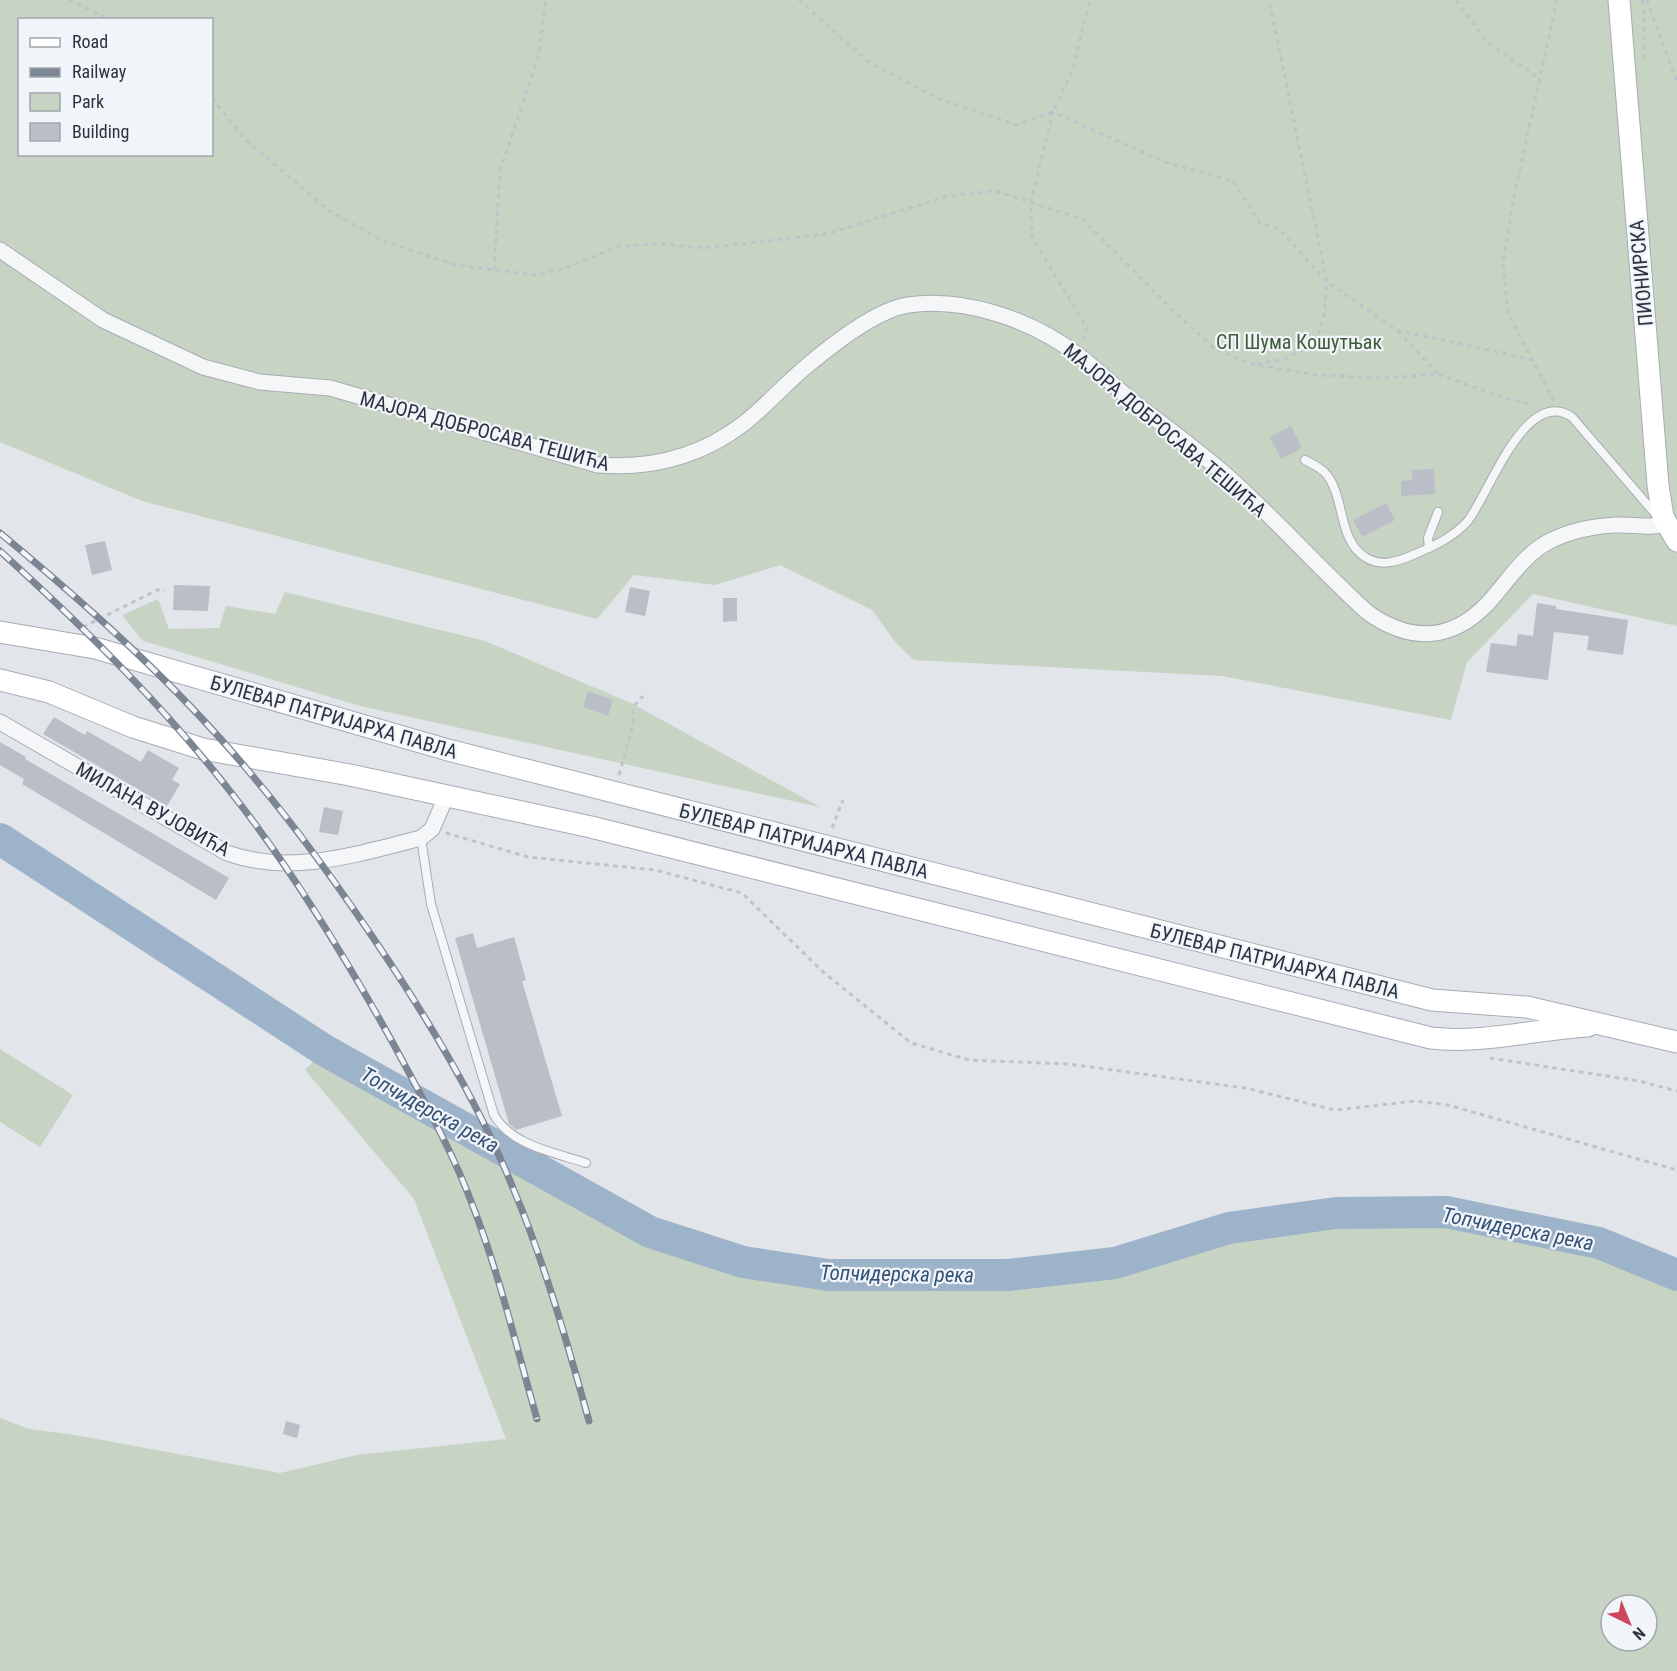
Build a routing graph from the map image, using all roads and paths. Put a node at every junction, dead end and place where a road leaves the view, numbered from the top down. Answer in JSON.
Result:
{"nodes":[{"id":1,"x":69,"y":0,"type":"edge"},
{"id":2,"x":546,"y":0,"type":"edge"},
{"id":3,"x":799,"y":0,"type":"edge"},
{"id":4,"x":1090,"y":0,"type":"edge"},
{"id":5,"x":1269,"y":0,"type":"edge"},
{"id":6,"x":1456,"y":0,"type":"edge"},
{"id":7,"x":1557,"y":0,"type":"edge"},
{"id":8,"x":1619,"y":0,"type":"edge"},
{"id":9,"x":1647,"y":0,"type":"edge"},
{"id":10,"x":106,"y":18,"type":"edge"},
{"id":11,"x":1539,"y":78,"type":"junction"},
{"id":12,"x":1677,"y":83,"type":"edge"},
{"id":13,"x":213,"y":99,"type":"edge"},
{"id":14,"x":1053,"y":112,"type":"junction"},
{"id":15,"x":1031,"y":201,"type":"junction"},
{"id":16,"x":0,"y":250,"type":"edge"},
{"id":17,"x":494,"y":270,"type":"junction"},
{"id":18,"x":1327,"y":282,"type":"junction"},
{"id":19,"x":1397,"y":330,"type":"junction"},
{"id":20,"x":1077,"y":354,"type":"junction"},
{"id":21,"x":1534,"y":360,"type":"junction"},
{"id":22,"x":1252,"y":364,"type":"junction"},
{"id":23,"x":1438,"y":374,"type":"junction"},
{"id":24,"x":1560,"y":412,"type":"junction"},
{"id":25,"x":1305,"y":460,"type":"dead end"},
{"id":26,"x":1438,"y":512,"type":"dead end"},
{"id":27,"x":1671,"y":532,"type":"edge"},
{"id":28,"x":1429,"y":548,"type":"junction"},
{"id":29,"x":165,"y":590,"type":"dead end"},
{"id":30,"x":0,"y":632,"type":"edge"},
{"id":31,"x":75,"y":634,"type":"dead end"},
{"id":32,"x":0,"y":680,"type":"edge"},
{"id":33,"x":643,"y":696,"type":"dead end"},
{"id":34,"x":0,"y":722,"type":"edge"},
{"id":35,"x":617,"y":783,"type":"dead end"},
{"id":36,"x":446,"y":797,"type":"junction"},
{"id":37,"x":843,"y":800,"type":"dead end"},
{"id":38,"x":426,"y":833,"type":"junction"},
{"id":39,"x":828,"y":838,"type":"dead end"},
{"id":40,"x":1613,"y":1026,"type":"junction"},
{"id":41,"x":1677,"y":1042,"type":"edge"},
{"id":42,"x":1487,"y":1058,"type":"dead end"},
{"id":43,"x":1677,"y":1091,"type":"edge"},
{"id":44,"x":586,"y":1163,"type":"dead end"},
{"id":45,"x":1677,"y":1170,"type":"edge"}],
"edges":[{"from":1,"to":10,"type":"path"},
{"from":2,"to":17,"type":"path"},
{"from":3,"to":14,"type":"path"},
{"from":4,"to":14,"type":"path"},
{"from":5,"to":18,"type":"path"},
{"from":6,"to":11,"type":"path"},
{"from":7,"to":11,"type":"path"},
{"from":8,"to":27,"type":"main road","name":"ПИОНИРСКА"},
{"from":9,"to":12,"type":"path"},
{"from":11,"to":21,"type":"path"},
{"from":13,"to":17,"type":"path"},
{"from":14,"to":15,"type":"path"},
{"from":14,"to":18,"type":"path"},
{"from":15,"to":17,"type":"path"},
{"from":15,"to":20,"type":"path"},
{"from":15,"to":22,"type":"path"},
{"from":16,"to":20,"type":"street","name":"МАЈОРА ДОБРОСАВА ТЕШИЋА"},
{"from":18,"to":19,"type":"path"},
{"from":18,"to":22,"type":"path"},
{"from":19,"to":21,"type":"path"},
{"from":19,"to":23,"type":"path"},
{"from":20,"to":27,"type":"street","name":"МАЈОРА ДОБРОСАВА ТЕШИЋА"},
{"from":21,"to":24,"type":"path"},
{"from":22,"to":23,"type":"path"},
{"from":23,"to":24,"type":"path"},
{"from":24,"to":27,"type":"lane"},
{"from":24,"to":28,"type":"lane"},
{"from":25,"to":28,"type":"lane"},
{"from":26,"to":28,"type":"lane"},
{"from":29,"to":31,"type":"path"},
{"from":30,"to":40,"type":"main road","name":"БУЛЕВАР ПАТРИЈАРХА ПАВЛА"},
{"from":32,"to":36,"type":"main road","name":"БУЛЕВАР ПАТРИЈАРХА ПАВЛА"},
{"from":33,"to":35,"type":"path"},
{"from":34,"to":38,"type":"street","name":"МИЛАНА ВУЈОВИЋА"},
{"from":36,"to":38,"type":"street"},
{"from":36,"to":40,"type":"main road","name":"БУЛЕВАР ПАТРИЈАРХА ПАВЛА"},
{"from":37,"to":39,"type":"path"},
{"from":38,"to":44,"type":"lane"},
{"from":38,"to":45,"type":"path"},
{"from":40,"to":41,"type":"main road","name":"БУЛЕВАР ПАТРИЈАРХА ПАВЛА"},
{"from":42,"to":43,"type":"path"}]}
